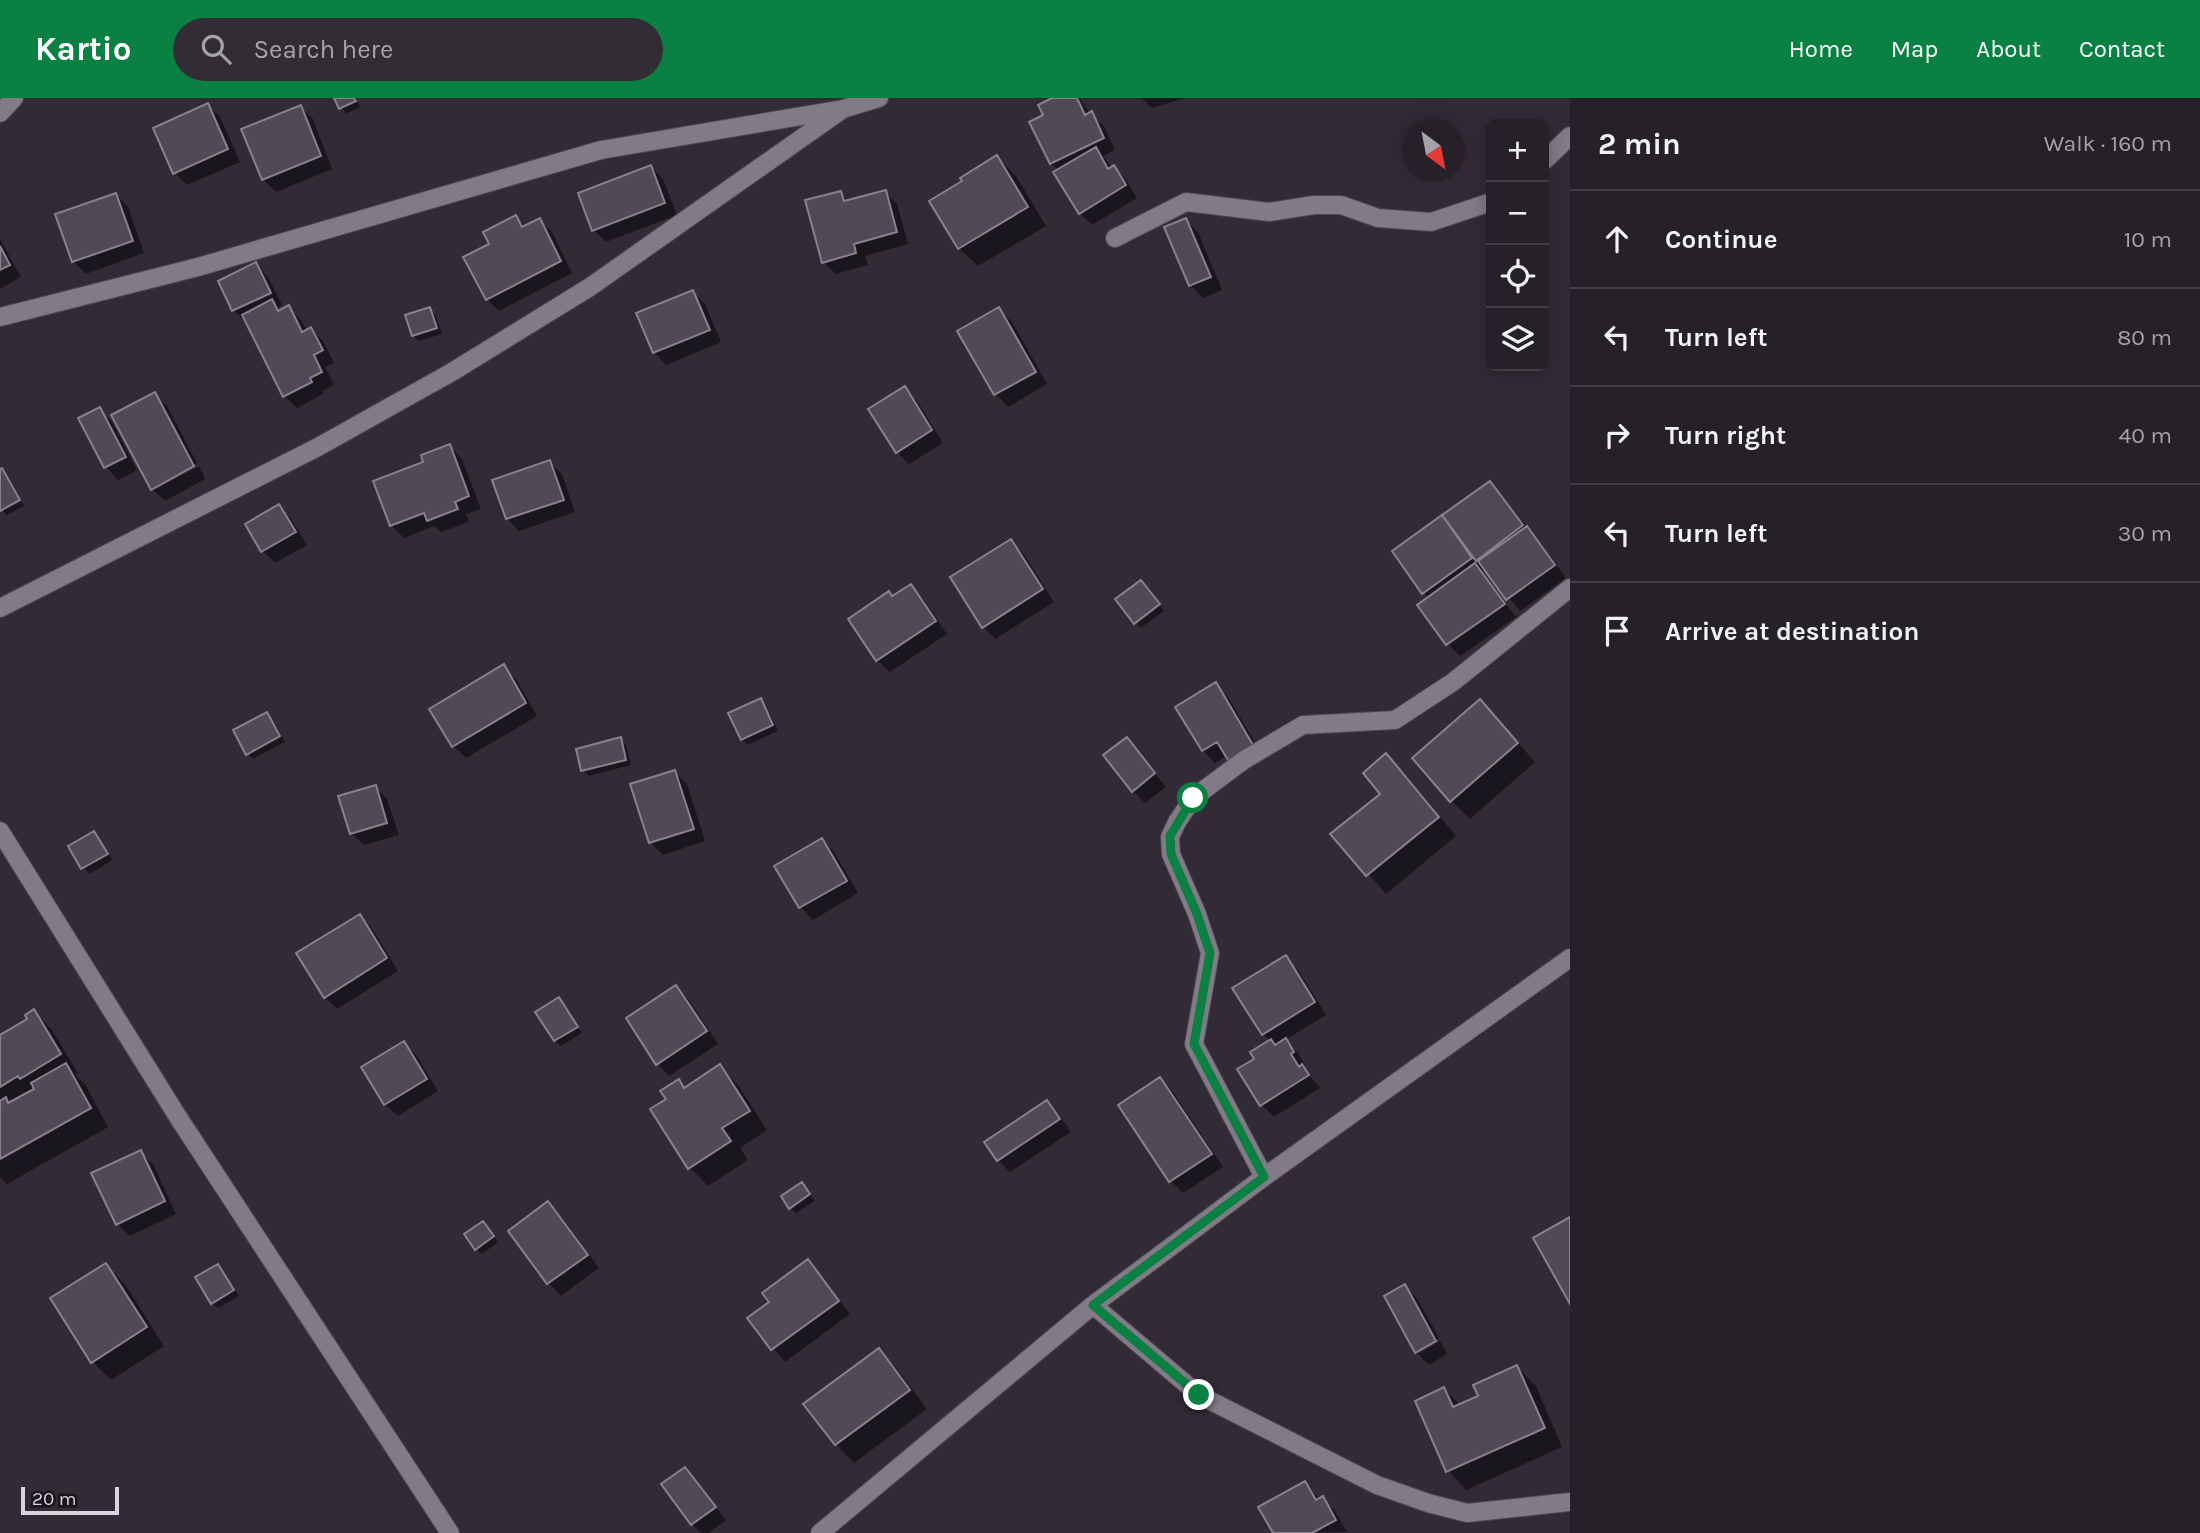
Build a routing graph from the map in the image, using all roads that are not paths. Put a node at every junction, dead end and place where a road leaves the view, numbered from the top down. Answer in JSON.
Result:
{"nodes":[{"id":1,"x":14,"y":98,"type":"edge"},
{"id":2,"x":879,"y":98,"type":"edge"},
{"id":3,"x":843,"y":108,"type":"junction"},
{"id":4,"x":0,"y":113,"type":"edge"},
{"id":5,"x":1570,"y":136,"type":"edge"},
{"id":6,"x":1549,"y":156,"type":"edge"},
{"id":7,"x":1486,"y":204,"type":"edge"},
{"id":8,"x":1115,"y":238,"type":"dead end"},
{"id":9,"x":0,"y":317,"type":"edge"},
{"id":10,"x":1570,"y":588,"type":"edge"},
{"id":11,"x":0,"y":608,"type":"edge"},
{"id":12,"x":0,"y":831,"type":"edge"},
{"id":13,"x":1570,"y":957,"type":"edge"},
{"id":14,"x":1264,"y":1177,"type":"junction"},
{"id":15,"x":1093,"y":1305,"type":"junction"},
{"id":16,"x":1570,"y":1502,"type":"edge"},
{"id":17,"x":450,"y":1533,"type":"edge"},
{"id":18,"x":820,"y":1533,"type":"edge"}],
"edges":[{"from":1,"to":4,"type":"street"},
{"from":2,"to":3,"type":"street"},
{"from":3,"to":9,"type":"street"},
{"from":3,"to":11,"type":"street"},
{"from":5,"to":6,"type":"street"},
{"from":7,"to":8,"type":"street"},
{"from":10,"to":14,"type":"street"},
{"from":12,"to":17,"type":"street"},
{"from":13,"to":14,"type":"street"},
{"from":14,"to":15,"type":"street"},
{"from":15,"to":16,"type":"street"},
{"from":15,"to":18,"type":"street"}]}
